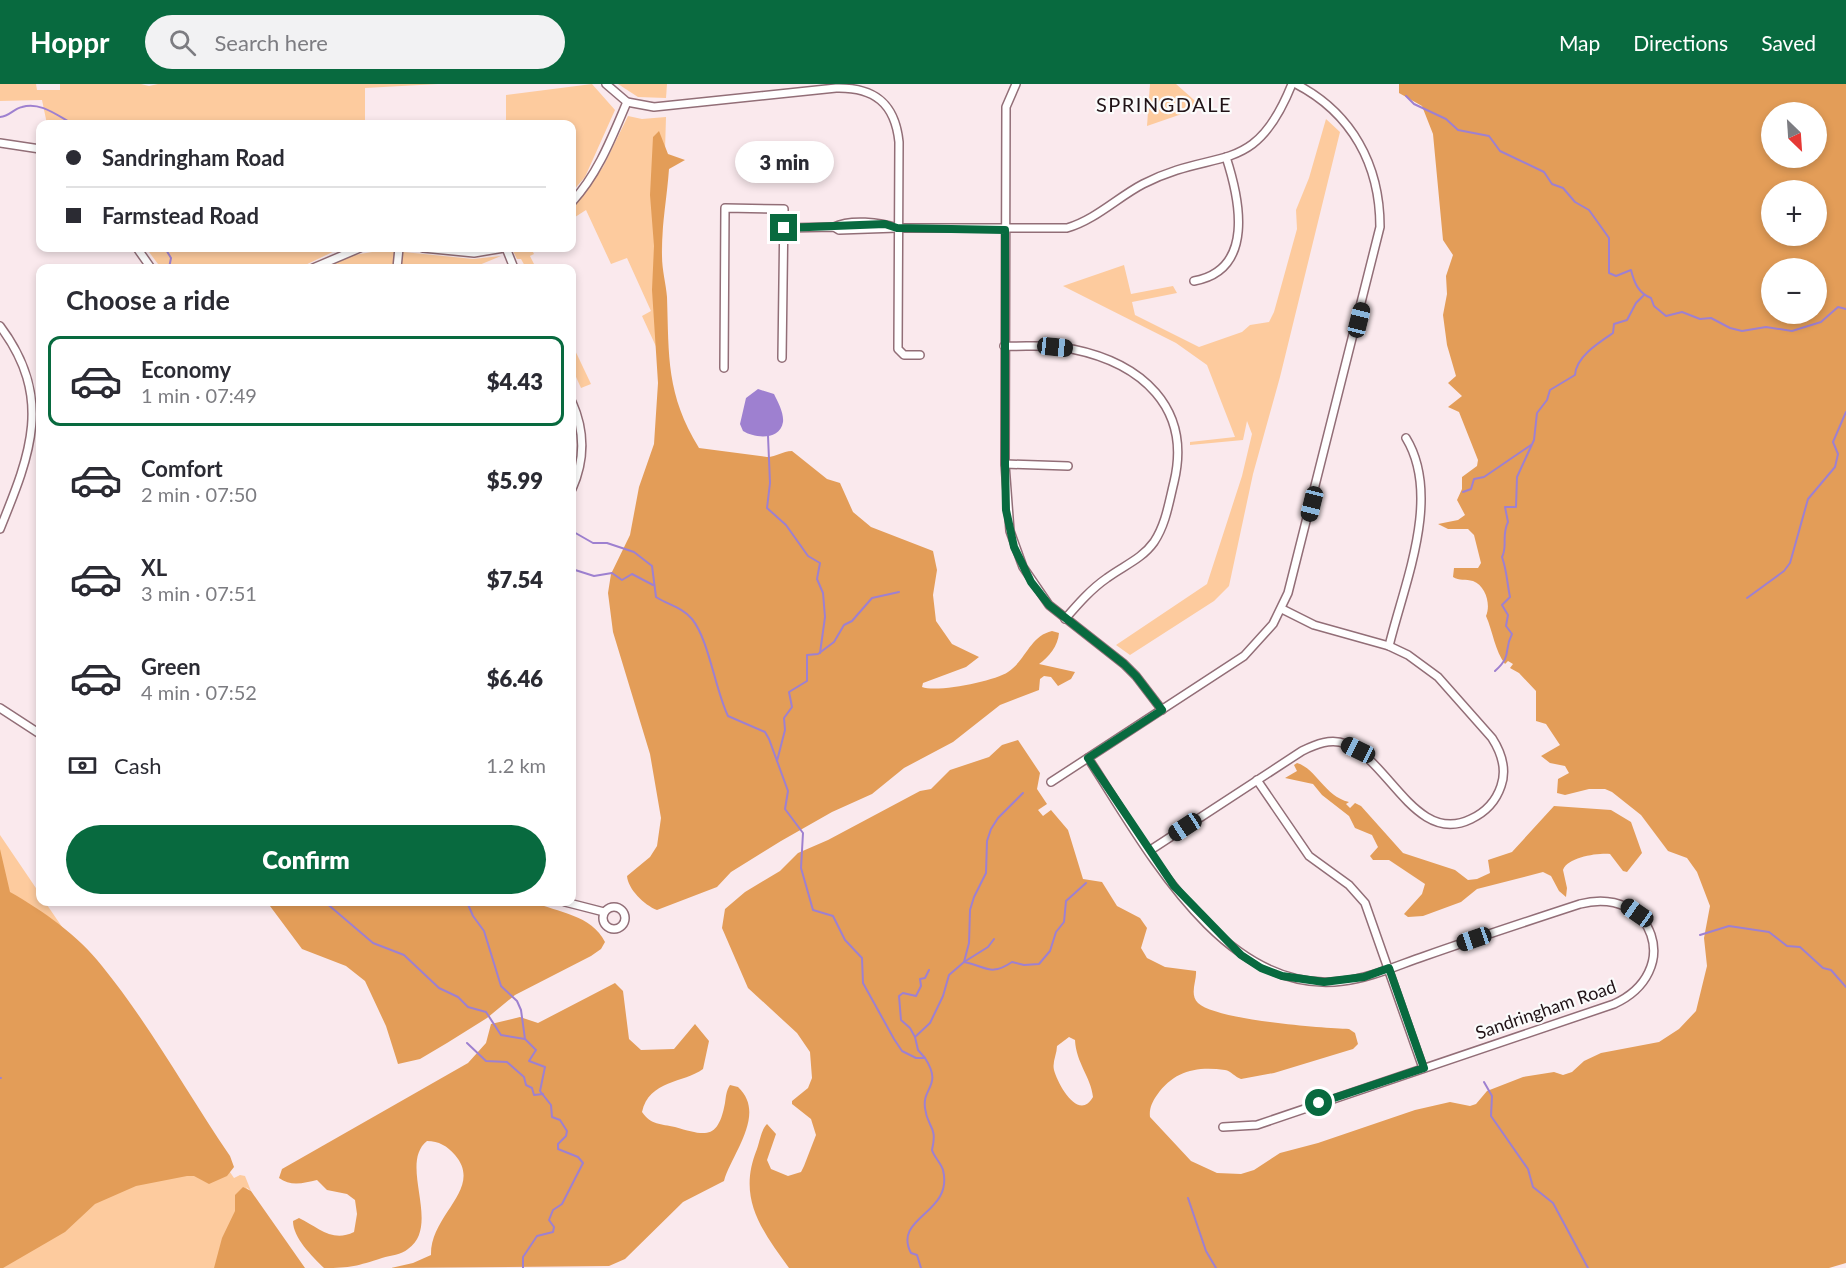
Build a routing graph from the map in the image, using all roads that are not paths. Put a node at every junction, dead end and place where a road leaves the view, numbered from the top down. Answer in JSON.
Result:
{"nodes":[{"id":1,"x":606,"y":84,"type":"edge"},
{"id":2,"x":1016,"y":84,"type":"edge"},
{"id":3,"x":1294,"y":84,"type":"edge"},
{"id":4,"x":627,"y":102,"type":"junction"},
{"id":5,"x":0,"y":143,"type":"edge"},
{"id":6,"x":36,"y":148,"type":"edge"},
{"id":7,"x":1226,"y":157,"type":"junction"},
{"id":8,"x":576,"y":196,"type":"edge"},
{"id":9,"x":784,"y":228,"type":"junction"},
{"id":10,"x":897,"y":228,"type":"junction"},
{"id":11,"x":1005,"y":230,"type":"junction"},
{"id":12,"x":351,"y":252,"type":"edge"},
{"id":13,"x":464,"y":252,"type":"edge"},
{"id":14,"x":480,"y":252,"type":"edge"},
{"id":15,"x":322,"y":264,"type":"edge"},
{"id":16,"x":1194,"y":281,"type":"dead end"},
{"id":17,"x":0,"y":326,"type":"edge"},
{"id":18,"x":1004,"y":346,"type":"junction"},
{"id":19,"x":920,"y":355,"type":"dead end"},
{"id":20,"x":782,"y":357,"type":"dead end"},
{"id":21,"x":724,"y":368,"type":"dead end"},
{"id":22,"x":576,"y":414,"type":"edge"},
{"id":23,"x":1406,"y":438,"type":"dead end"},
{"id":24,"x":1005,"y":464,"type":"junction"},
{"id":25,"x":1068,"y":466,"type":"dead end"},
{"id":26,"x":576,"y":478,"type":"edge"},
{"id":27,"x":0,"y":529,"type":"edge"},
{"id":28,"x":1282,"y":609,"type":"junction"},
{"id":29,"x":1065,"y":619,"type":"junction"},
{"id":30,"x":1389,"y":645,"type":"junction"},
{"id":31,"x":0,"y":708,"type":"edge"},
{"id":32,"x":1162,"y":710,"type":"junction"},
{"id":33,"x":36,"y":731,"type":"edge"},
{"id":34,"x":1088,"y":758,"type":"junction"},
{"id":35,"x":1257,"y":780,"type":"junction"},
{"id":36,"x":1051,"y":782,"type":"dead end"},
{"id":37,"x":1149,"y":851,"type":"junction"},
{"id":38,"x":576,"y":905,"type":"edge"},
{"id":39,"x":604,"y":912,"type":"dead end"},
{"id":40,"x":1389,"y":968,"type":"junction"},
{"id":41,"x":1424,"y":1068,"type":"junction"},
{"id":42,"x":1222,"y":1127,"type":"dead end"}],
"edges":[{"from":1,"to":4,"type":"street"},
{"from":2,"to":11,"type":"street"},
{"from":3,"to":7,"type":"street"},
{"from":3,"to":28,"type":"street"},
{"from":4,"to":8,"type":"street"},
{"from":4,"to":10,"type":"street"},
{"from":5,"to":6,"type":"street"},
{"from":7,"to":11,"type":"street"},
{"from":7,"to":16,"type":"street"},
{"from":9,"to":10,"type":"street"},
{"from":9,"to":20,"type":"street"},
{"from":9,"to":21,"type":"street"},
{"from":10,"to":11,"type":"street"},
{"from":10,"to":19,"type":"street"},
{"from":11,"to":18,"type":"street"},
{"from":12,"to":15,"type":"street"},
{"from":13,"to":14,"type":"street"},
{"from":17,"to":27,"type":"street"},
{"from":18,"to":24,"type":"street"},
{"from":18,"to":29,"type":"street"},
{"from":22,"to":26,"type":"street"},
{"from":23,"to":30,"type":"street"},
{"from":24,"to":25,"type":"street"},
{"from":24,"to":29,"type":"street"},
{"from":28,"to":30,"type":"street"},
{"from":28,"to":32,"type":"street"},
{"from":29,"to":32,"type":"street"},
{"from":30,"to":35,"type":"street"},
{"from":31,"to":33,"type":"street"},
{"from":32,"to":34,"type":"street"},
{"from":34,"to":36,"type":"street"},
{"from":34,"to":37,"type":"street","name":"Sandringham Road"},
{"from":35,"to":37,"type":"street"},
{"from":35,"to":40,"type":"street"},
{"from":37,"to":40,"type":"street","name":"Sandringham Road"},
{"from":38,"to":39,"type":"street"},
{"from":40,"to":41,"type":"street"},
{"from":40,"to":41,"type":"street","name":"Sandringham Road"},
{"from":41,"to":42,"type":"street","name":"Sandringham Road"}]}
